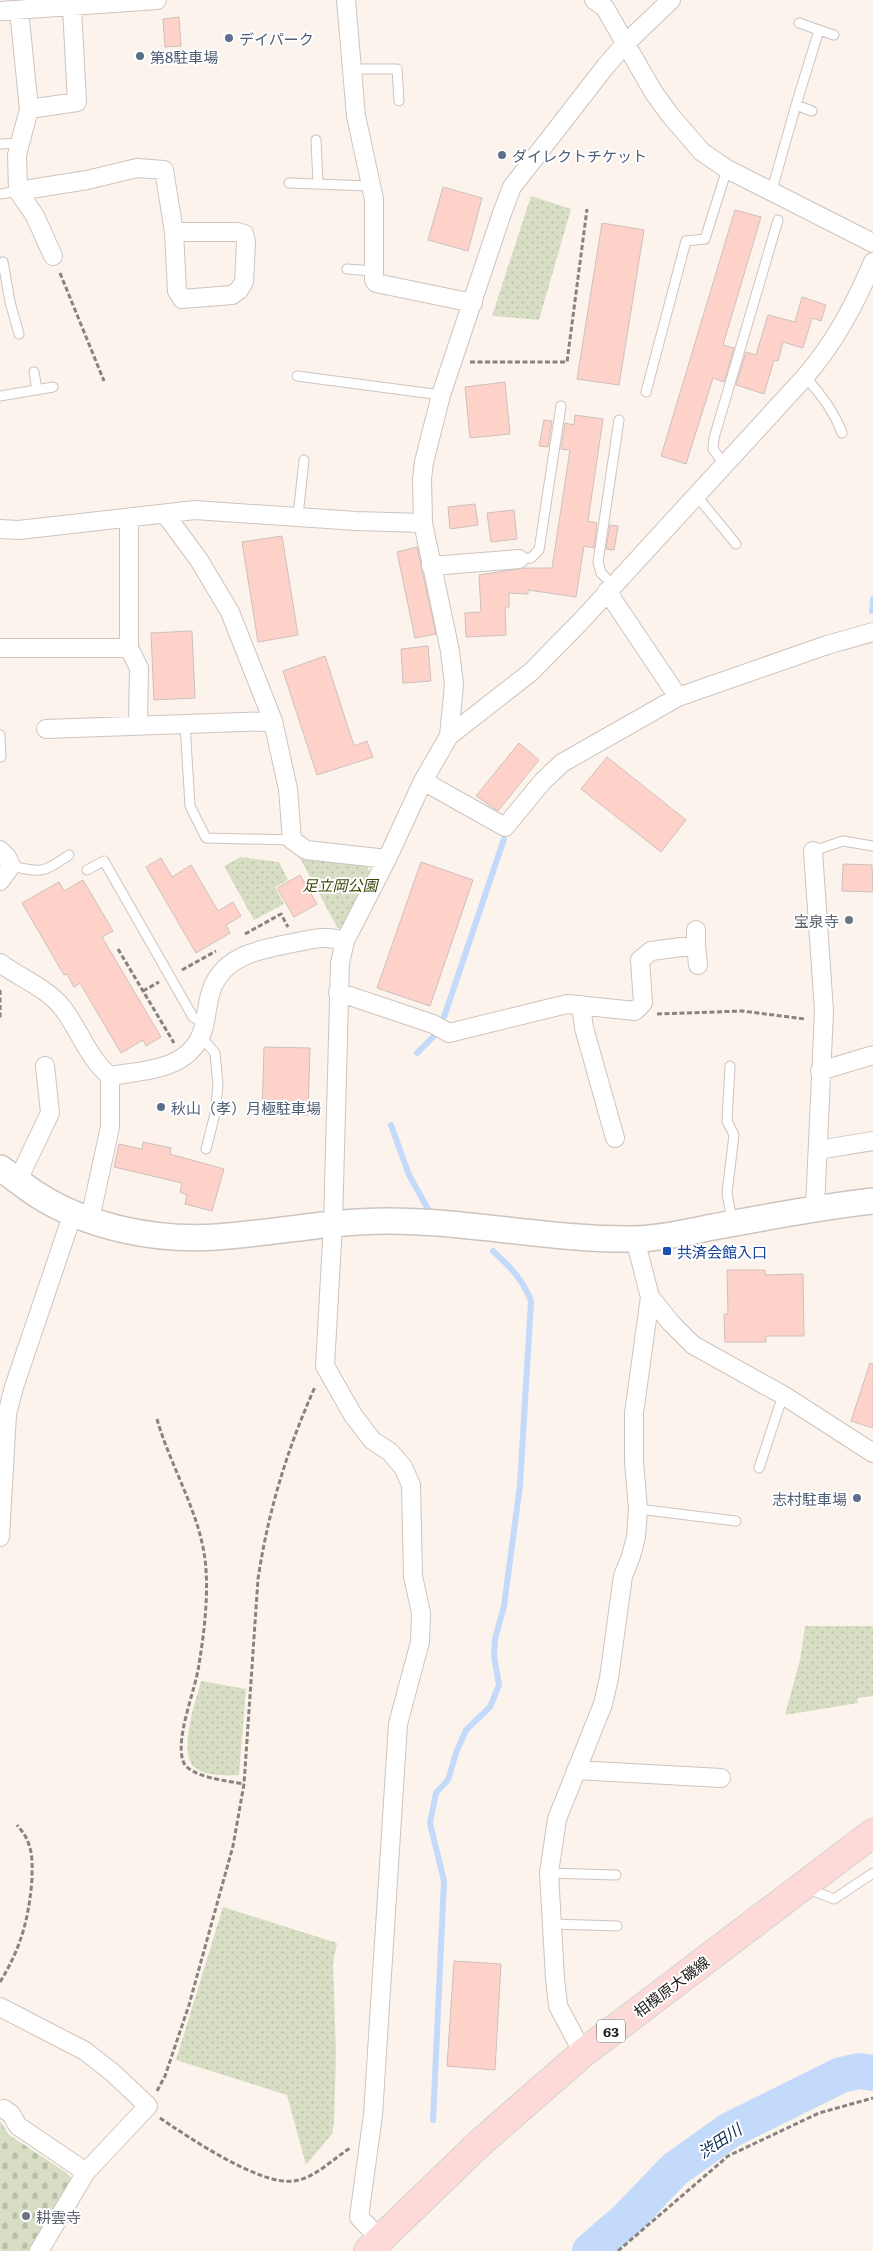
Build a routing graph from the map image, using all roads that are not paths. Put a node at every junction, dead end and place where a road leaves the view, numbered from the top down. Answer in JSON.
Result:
{"nodes":[{"id":1,"x":157,"y":0,"type":"edge"},
{"id":2,"x":346,"y":0,"type":"edge"},
{"id":3,"x":594,"y":0,"type":"edge"},
{"id":4,"x":671,"y":0,"type":"edge"},
{"id":5,"x":72,"y":7,"type":"junction"},
{"id":6,"x":19,"y":10,"type":"junction"},
{"id":7,"x":0,"y":11,"type":"edge"},
{"id":8,"x":799,"y":23,"type":"dead end"},
{"id":9,"x":819,"y":30,"type":"junction"},
{"id":10,"x":834,"y":36,"type":"dead end"},
{"id":11,"x":625,"y":44,"type":"junction"},
{"id":12,"x":352,"y":69,"type":"junction"},
{"id":13,"x":399,"y":101,"type":"dead end"},
{"id":14,"x":796,"y":105,"type":"junction"},
{"id":15,"x":29,"y":109,"type":"junction"},
{"id":16,"x":812,"y":111,"type":"dead end"},
{"id":17,"x":316,"y":140,"type":"dead end"},
{"id":18,"x":20,"y":142,"type":"junction"},
{"id":19,"x":0,"y":144,"type":"edge"},
{"id":20,"x":727,"y":170,"type":"junction"},
{"id":21,"x":289,"y":183,"type":"dead end"},
{"id":22,"x":318,"y":184,"type":"junction"},
{"id":23,"x":370,"y":186,"type":"junction"},
{"id":24,"x":18,"y":192,"type":"junction"},
{"id":25,"x":771,"y":193,"type":"junction"},
{"id":26,"x":0,"y":194,"type":"edge"},
{"id":27,"x":778,"y":220,"type":"dead end"},
{"id":28,"x":174,"y":232,"type":"junction"},
{"id":29,"x":873,"y":243,"type":"edge"},
{"id":30,"x":53,"y":256,"type":"road end"},
{"id":31,"x":4,"y":262,"type":"dead end"},
{"id":32,"x":873,"y":262,"type":"edge"},
{"id":33,"x":347,"y":270,"type":"dead end"},
{"id":34,"x":374,"y":271,"type":"junction"},
{"id":35,"x":10,"y":302,"type":"junction"},
{"id":36,"x":0,"y":303,"type":"edge"},
{"id":37,"x":472,"y":303,"type":"junction"},
{"id":38,"x":19,"y":334,"type":"dead end"},
{"id":39,"x":34,"y":372,"type":"dead end"},
{"id":40,"x":297,"y":376,"type":"dead end"},
{"id":41,"x":805,"y":377,"type":"junction"},
{"id":42,"x":53,"y":387,"type":"dead end"},
{"id":43,"x":37,"y":390,"type":"junction"},
{"id":44,"x":646,"y":392,"type":"dead end"},
{"id":45,"x":441,"y":395,"type":"junction"},
{"id":46,"x":0,"y":396,"type":"edge"},
{"id":47,"x":561,"y":406,"type":"dead end"},
{"id":48,"x":619,"y":420,"type":"dead end"},
{"id":49,"x":842,"y":433,"type":"dead end"},
{"id":50,"x":304,"y":460,"type":"dead end"},
{"id":51,"x":724,"y":464,"type":"junction"},
{"id":52,"x":696,"y":495,"type":"junction"},
{"id":53,"x":165,"y":514,"type":"junction"},
{"id":54,"x":298,"y":516,"type":"junction"},
{"id":55,"x":130,"y":518,"type":"junction"},
{"id":56,"x":423,"y":523,"type":"junction"},
{"id":57,"x":0,"y":529,"type":"edge"},
{"id":58,"x":736,"y":544,"type":"dead end"},
{"id":59,"x":519,"y":559,"type":"joint"},
{"id":60,"x":431,"y":566,"type":"junction"},
{"id":61,"x":610,"y":588,"type":"junction"},
{"id":62,"x":873,"y":632,"type":"edge"},
{"id":63,"x":0,"y":648,"type":"edge"},
{"id":64,"x":129,"y":648,"type":"junction"},
{"id":65,"x":678,"y":697,"type":"junction"},
{"id":66,"x":274,"y":721,"type":"junction"},
{"id":67,"x":138,"y":724,"type":"junction"},
{"id":68,"x":185,"y":724,"type":"junction"},
{"id":69,"x":46,"y":729,"type":"dead end"},
{"id":70,"x":0,"y":736,"type":"edge"},
{"id":71,"x":448,"y":736,"type":"junction"},
{"id":72,"x":1,"y":757,"type":"dead end"},
{"id":73,"x":423,"y":781,"type":"junction"},
{"id":74,"x":292,"y":840,"type":"junction"},
{"id":75,"x":873,"y":846,"type":"edge"},
{"id":76,"x":0,"y":850,"type":"edge"},
{"id":77,"x":813,"y":851,"type":"joint"},
{"id":78,"x":69,"y":854,"type":"dead end"},
{"id":79,"x":387,"y":859,"type":"junction"},
{"id":80,"x":11,"y":866,"type":"junction"},
{"id":81,"x":86,"y":870,"type":"dead end"},
{"id":82,"x":0,"y":881,"type":"edge"},
{"id":83,"x":345,"y":941,"type":"junction"},
{"id":84,"x":0,"y":964,"type":"edge"},
{"id":85,"x":698,"y":965,"type":"dead end"},
{"id":86,"x":338,"y":992,"type":"junction"},
{"id":87,"x":581,"y":1005,"type":"junction"},
{"id":88,"x":203,"y":1031,"type":"junction"},
{"id":89,"x":873,"y":1055,"type":"edge"},
{"id":90,"x":730,"y":1066,"type":"dead end"},
{"id":91,"x":820,"y":1071,"type":"junction"},
{"id":92,"x":51,"y":1076,"type":"dead end"},
{"id":93,"x":110,"y":1076,"type":"junction"},
{"id":94,"x":615,"y":1138,"type":"dead end"},
{"id":95,"x":873,"y":1141,"type":"edge"},
{"id":96,"x":206,"y":1149,"type":"dead end"},
{"id":97,"x":818,"y":1150,"type":"junction"},
{"id":98,"x":9,"y":1174,"type":"edge"},
{"id":99,"x":873,"y":1201,"type":"edge"},
{"id":100,"x":815,"y":1208,"type":"junction"},
{"id":101,"x":82,"y":1216,"type":"junction"},
{"id":102,"x":333,"y":1224,"type":"junction"},
{"id":103,"x":732,"y":1224,"type":"junction"},
{"id":104,"x":635,"y":1239,"type":"junction"},
{"id":105,"x":650,"y":1297,"type":"junction"},
{"id":106,"x":7,"y":1385,"type":"edge"},
{"id":107,"x":783,"y":1395,"type":"junction"},
{"id":108,"x":873,"y":1453,"type":"edge"},
{"id":109,"x":758,"y":1468,"type":"dead end"},
{"id":110,"x":638,"y":1509,"type":"junction"},
{"id":111,"x":736,"y":1521,"type":"dead end"},
{"id":112,"x":0,"y":1537,"type":"edge"},
{"id":113,"x":576,"y":1770,"type":"junction"},
{"id":114,"x":721,"y":1778,"type":"dead end"},
{"id":115,"x":873,"y":1833,"type":"edge"},
{"id":116,"x":549,"y":1872,"type":"junction"},
{"id":117,"x":873,"y":1873,"type":"edge"},
{"id":118,"x":616,"y":1875,"type":"dead end"},
{"id":119,"x":804,"y":1886,"type":"junction"},
{"id":120,"x":552,"y":1924,"type":"junction"},
{"id":121,"x":617,"y":1926,"type":"dead end"},
{"id":122,"x":0,"y":2007,"type":"edge"},
{"id":123,"x":582,"y":2053,"type":"junction"},
{"id":124,"x":4,"y":2109,"type":"dead end"},
{"id":125,"x":86,"y":2172,"type":"junction"},
{"id":126,"x":374,"y":2245,"type":"edge"},
{"id":127,"x":39,"y":2251,"type":"edge"}],
"edges":[{"from":1,"to":5,"type":"street"},
{"from":2,"to":12,"type":"street"},
{"from":3,"to":11,"type":"street"},
{"from":4,"to":11,"type":"street"},
{"from":5,"to":6,"type":"street"},
{"from":5,"to":15,"type":"street"},
{"from":6,"to":7,"type":"street"},
{"from":6,"to":15,"type":"street"},
{"from":8,"to":9,"type":"lane"},
{"from":9,"to":10,"type":"lane"},
{"from":9,"to":14,"type":"lane"},
{"from":11,"to":20,"type":"street"},
{"from":11,"to":37,"type":"street"},
{"from":12,"to":13,"type":"lane"},
{"from":12,"to":23,"type":"street"},
{"from":14,"to":16,"type":"lane"},
{"from":14,"to":25,"type":"lane"},
{"from":15,"to":18,"type":"street"},
{"from":17,"to":22,"type":"lane"},
{"from":18,"to":19,"type":"lane"},
{"from":18,"to":24,"type":"street"},
{"from":20,"to":25,"type":"street"},
{"from":20,"to":44,"type":"lane"},
{"from":21,"to":22,"type":"lane"},
{"from":22,"to":23,"type":"lane"},
{"from":23,"to":34,"type":"street"},
{"from":24,"to":26,"type":"lane"},
{"from":24,"to":28,"type":"street"},
{"from":24,"to":30,"type":"street"},
{"from":25,"to":29,"type":"street"},
{"from":27,"to":51,"type":"lane"},
{"from":28,"to":28,"type":"street"},
{"from":31,"to":35,"type":"lane"},
{"from":32,"to":41,"type":"street"},
{"from":33,"to":34,"type":"lane"},
{"from":34,"to":37,"type":"street"},
{"from":35,"to":36,"type":"lane"},
{"from":35,"to":38,"type":"lane"},
{"from":37,"to":45,"type":"street"},
{"from":39,"to":43,"type":"lane"},
{"from":40,"to":45,"type":"lane"},
{"from":41,"to":49,"type":"lane"},
{"from":41,"to":51,"type":"street"},
{"from":42,"to":43,"type":"lane"},
{"from":43,"to":46,"type":"lane"},
{"from":45,"to":56,"type":"street"},
{"from":47,"to":59,"type":"lane"},
{"from":48,"to":61,"type":"lane"},
{"from":50,"to":54,"type":"lane"},
{"from":51,"to":52,"type":"street"},
{"from":52,"to":58,"type":"lane"},
{"from":52,"to":61,"type":"street"},
{"from":53,"to":54,"type":"street"},
{"from":53,"to":55,"type":"street"},
{"from":53,"to":66,"type":"street"},
{"from":54,"to":56,"type":"street"},
{"from":55,"to":57,"type":"street"},
{"from":55,"to":64,"type":"street"},
{"from":56,"to":60,"type":"street"},
{"from":59,"to":60,"type":"street"},
{"from":60,"to":71,"type":"street"},
{"from":61,"to":65,"type":"street"},
{"from":61,"to":71,"type":"street"},
{"from":62,"to":65,"type":"street"},
{"from":63,"to":64,"type":"street"},
{"from":64,"to":67,"type":"street"},
{"from":65,"to":73,"type":"street"},
{"from":66,"to":68,"type":"street"},
{"from":66,"to":74,"type":"street"},
{"from":67,"to":68,"type":"street"},
{"from":67,"to":69,"type":"street"},
{"from":68,"to":74,"type":"lane"},
{"from":70,"to":72,"type":"lane"},
{"from":71,"to":73,"type":"street"},
{"from":73,"to":79,"type":"street"},
{"from":74,"to":79,"type":"street"},
{"from":75,"to":77,"type":"lane"},
{"from":76,"to":80,"type":"street"},
{"from":77,"to":91,"type":"street"},
{"from":78,"to":80,"type":"lane"},
{"from":79,"to":83,"type":"street"},
{"from":80,"to":82,"type":"street"},
{"from":81,"to":88,"type":"lane"},
{"from":83,"to":86,"type":"street"},
{"from":83,"to":88,"type":"street"},
{"from":84,"to":93,"type":"street"},
{"from":85,"to":87,"type":"street"},
{"from":86,"to":87,"type":"street"},
{"from":86,"to":102,"type":"street"},
{"from":87,"to":94,"type":"street"},
{"from":88,"to":93,"type":"street"},
{"from":88,"to":96,"type":"lane"},
{"from":89,"to":91,"type":"street"},
{"from":90,"to":103,"type":"lane"},
{"from":91,"to":97,"type":"street"},
{"from":92,"to":98,"type":"street"},
{"from":93,"to":101,"type":"street"},
{"from":95,"to":97,"type":"street"},
{"from":97,"to":100,"type":"street"},
{"from":98,"to":101,"type":"street"},
{"from":99,"to":100,"type":"street"},
{"from":100,"to":103,"type":"street"},
{"from":101,"to":102,"type":"street"},
{"from":101,"to":106,"type":"street"},
{"from":102,"to":104,"type":"street"},
{"from":102,"to":126,"type":"street"},
{"from":103,"to":104,"type":"street"},
{"from":104,"to":105,"type":"street"},
{"from":105,"to":107,"type":"street"},
{"from":105,"to":110,"type":"street"},
{"from":106,"to":112,"type":"street"},
{"from":107,"to":108,"type":"street"},
{"from":107,"to":109,"type":"lane"},
{"from":110,"to":111,"type":"lane"},
{"from":110,"to":113,"type":"street"},
{"from":113,"to":114,"type":"street"},
{"from":113,"to":116,"type":"street"},
{"from":115,"to":119,"type":"main road","name":"相模原大磯線","number":"63"},
{"from":116,"to":118,"type":"lane"},
{"from":116,"to":120,"type":"street"},
{"from":117,"to":119,"type":"lane"},
{"from":119,"to":123,"type":"main road","name":"相模原大磯線","number":"63"},
{"from":120,"to":121,"type":"lane"},
{"from":120,"to":123,"type":"street"},
{"from":122,"to":125,"type":"street"},
{"from":123,"to":126,"type":"main road","name":"相模原大磯線","number":"63"},
{"from":124,"to":125,"type":"street"},
{"from":125,"to":127,"type":"street"}]}
